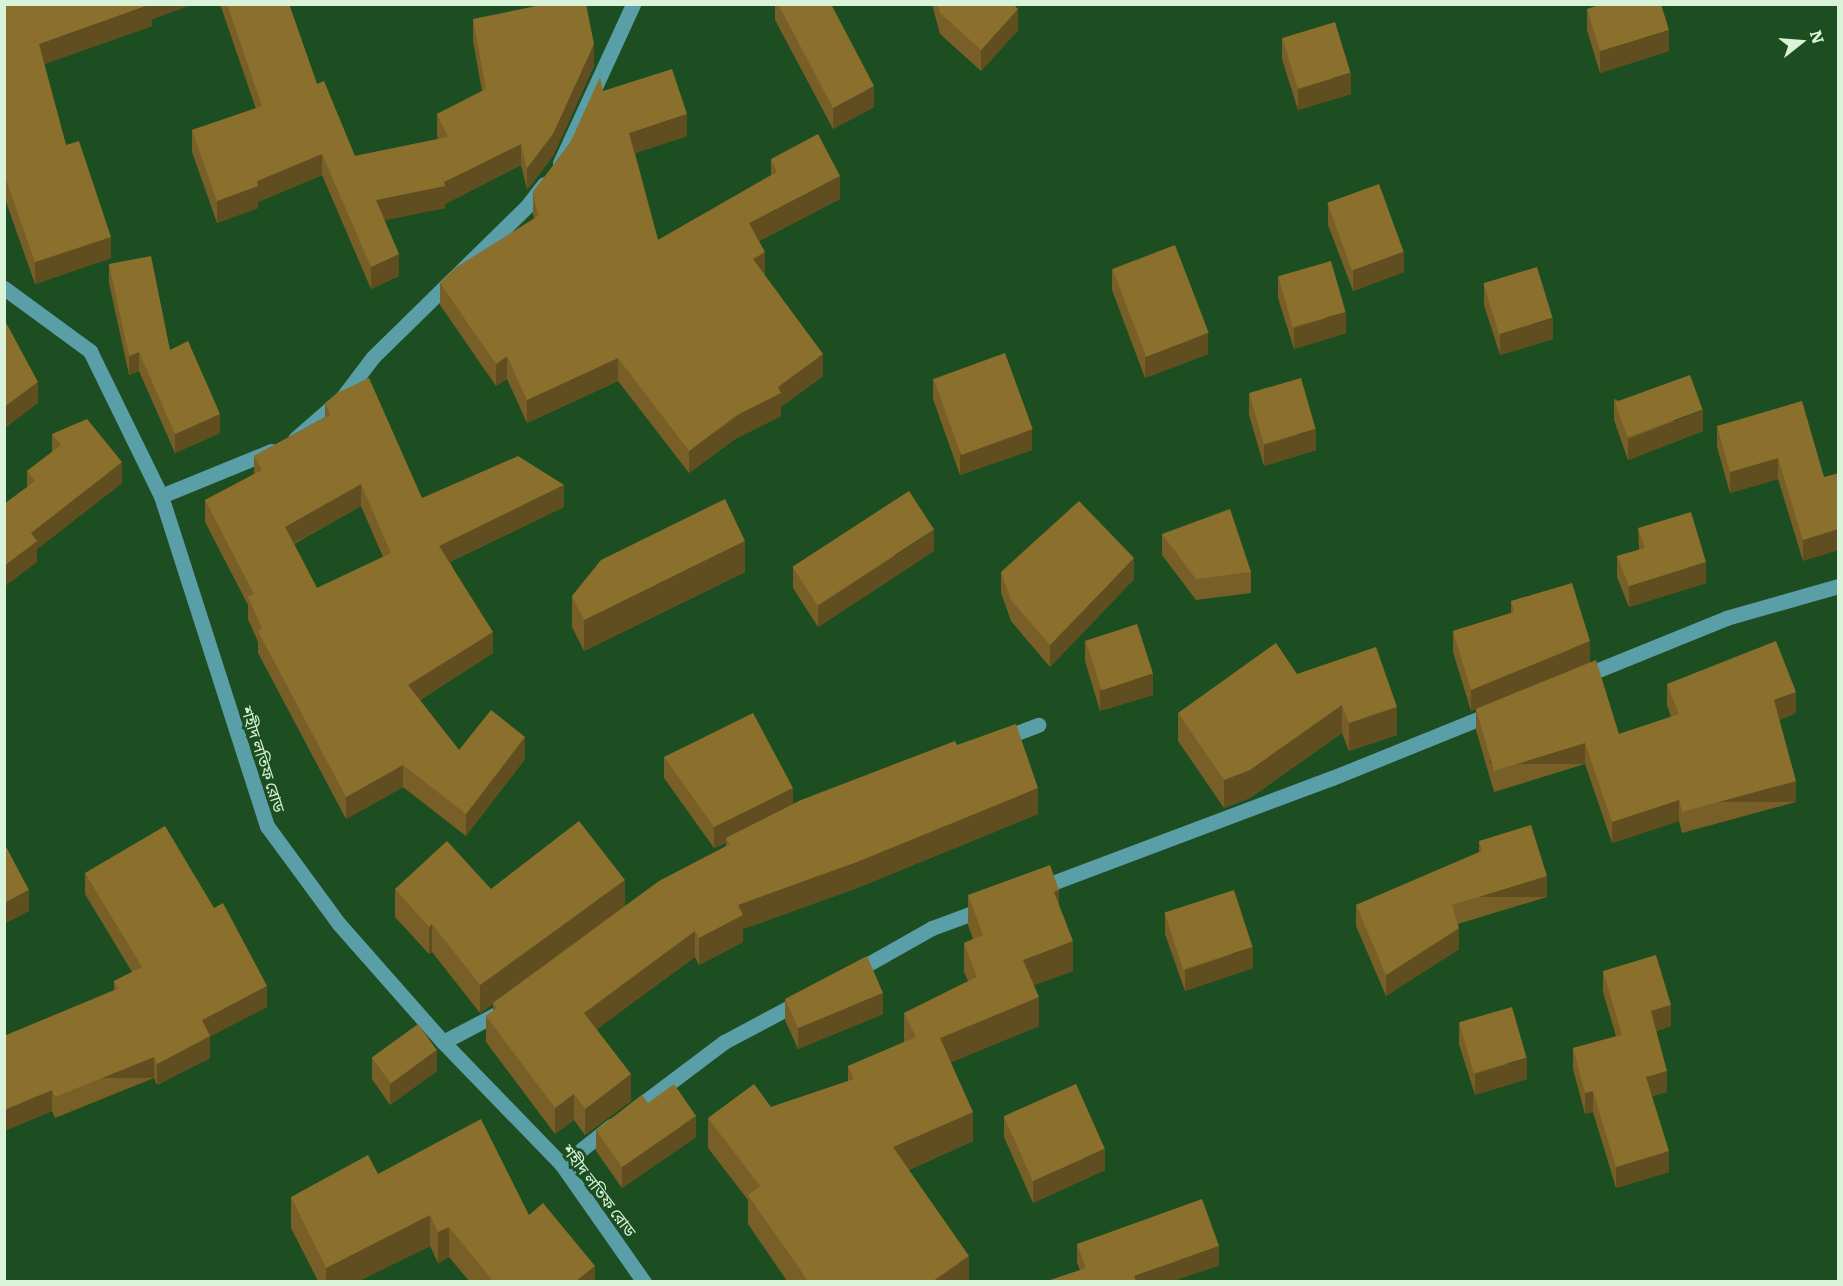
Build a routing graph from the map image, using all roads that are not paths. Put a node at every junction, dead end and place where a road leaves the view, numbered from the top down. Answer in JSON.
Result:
{"nodes":[{"id":1,"x":633,"y":4,"type":"edge"},
{"id":2,"x":4,"y":288,"type":"edge"},
{"id":3,"x":161,"y":496,"type":"junction"},
{"id":4,"x":1839,"y":586,"type":"edge"},
{"id":5,"x":1562,"y":685,"type":"edge"},
{"id":6,"x":1507,"y":707,"type":"edge"},
{"id":7,"x":1038,"y":725,"type":"dead end"},
{"id":8,"x":984,"y":746,"type":"edge"},
{"id":9,"x":1021,"y":894,"type":"edge"},
{"id":10,"x":999,"y":903,"type":"edge"},
{"id":11,"x":842,"y":978,"type":"edge"},
{"id":12,"x":812,"y":995,"type":"edge"},
{"id":13,"x":517,"y":999,"type":"edge"},
{"id":14,"x":443,"y":1042,"type":"junction"},
{"id":15,"x":562,"y":1165,"type":"junction"},
{"id":16,"x":644,"y":1281,"type":"edge"}],
"edges":[{"from":1,"to":3,"type":"street"},
{"from":2,"to":3,"type":"street","name":"শহীদ লতিফ রোড"},
{"from":3,"to":14,"type":"street","name":"শহীদ লতিফ রোড"},
{"from":4,"to":5,"type":"street"},
{"from":6,"to":9,"type":"street"},
{"from":7,"to":8,"type":"street"},
{"from":10,"to":11,"type":"street"},
{"from":12,"to":15,"type":"street"},
{"from":13,"to":14,"type":"street"},
{"from":14,"to":15,"type":"street","name":"শহীদ লতিফ রোড"},
{"from":15,"to":16,"type":"street","name":"শহীদ লতিফ রোড"}]}
